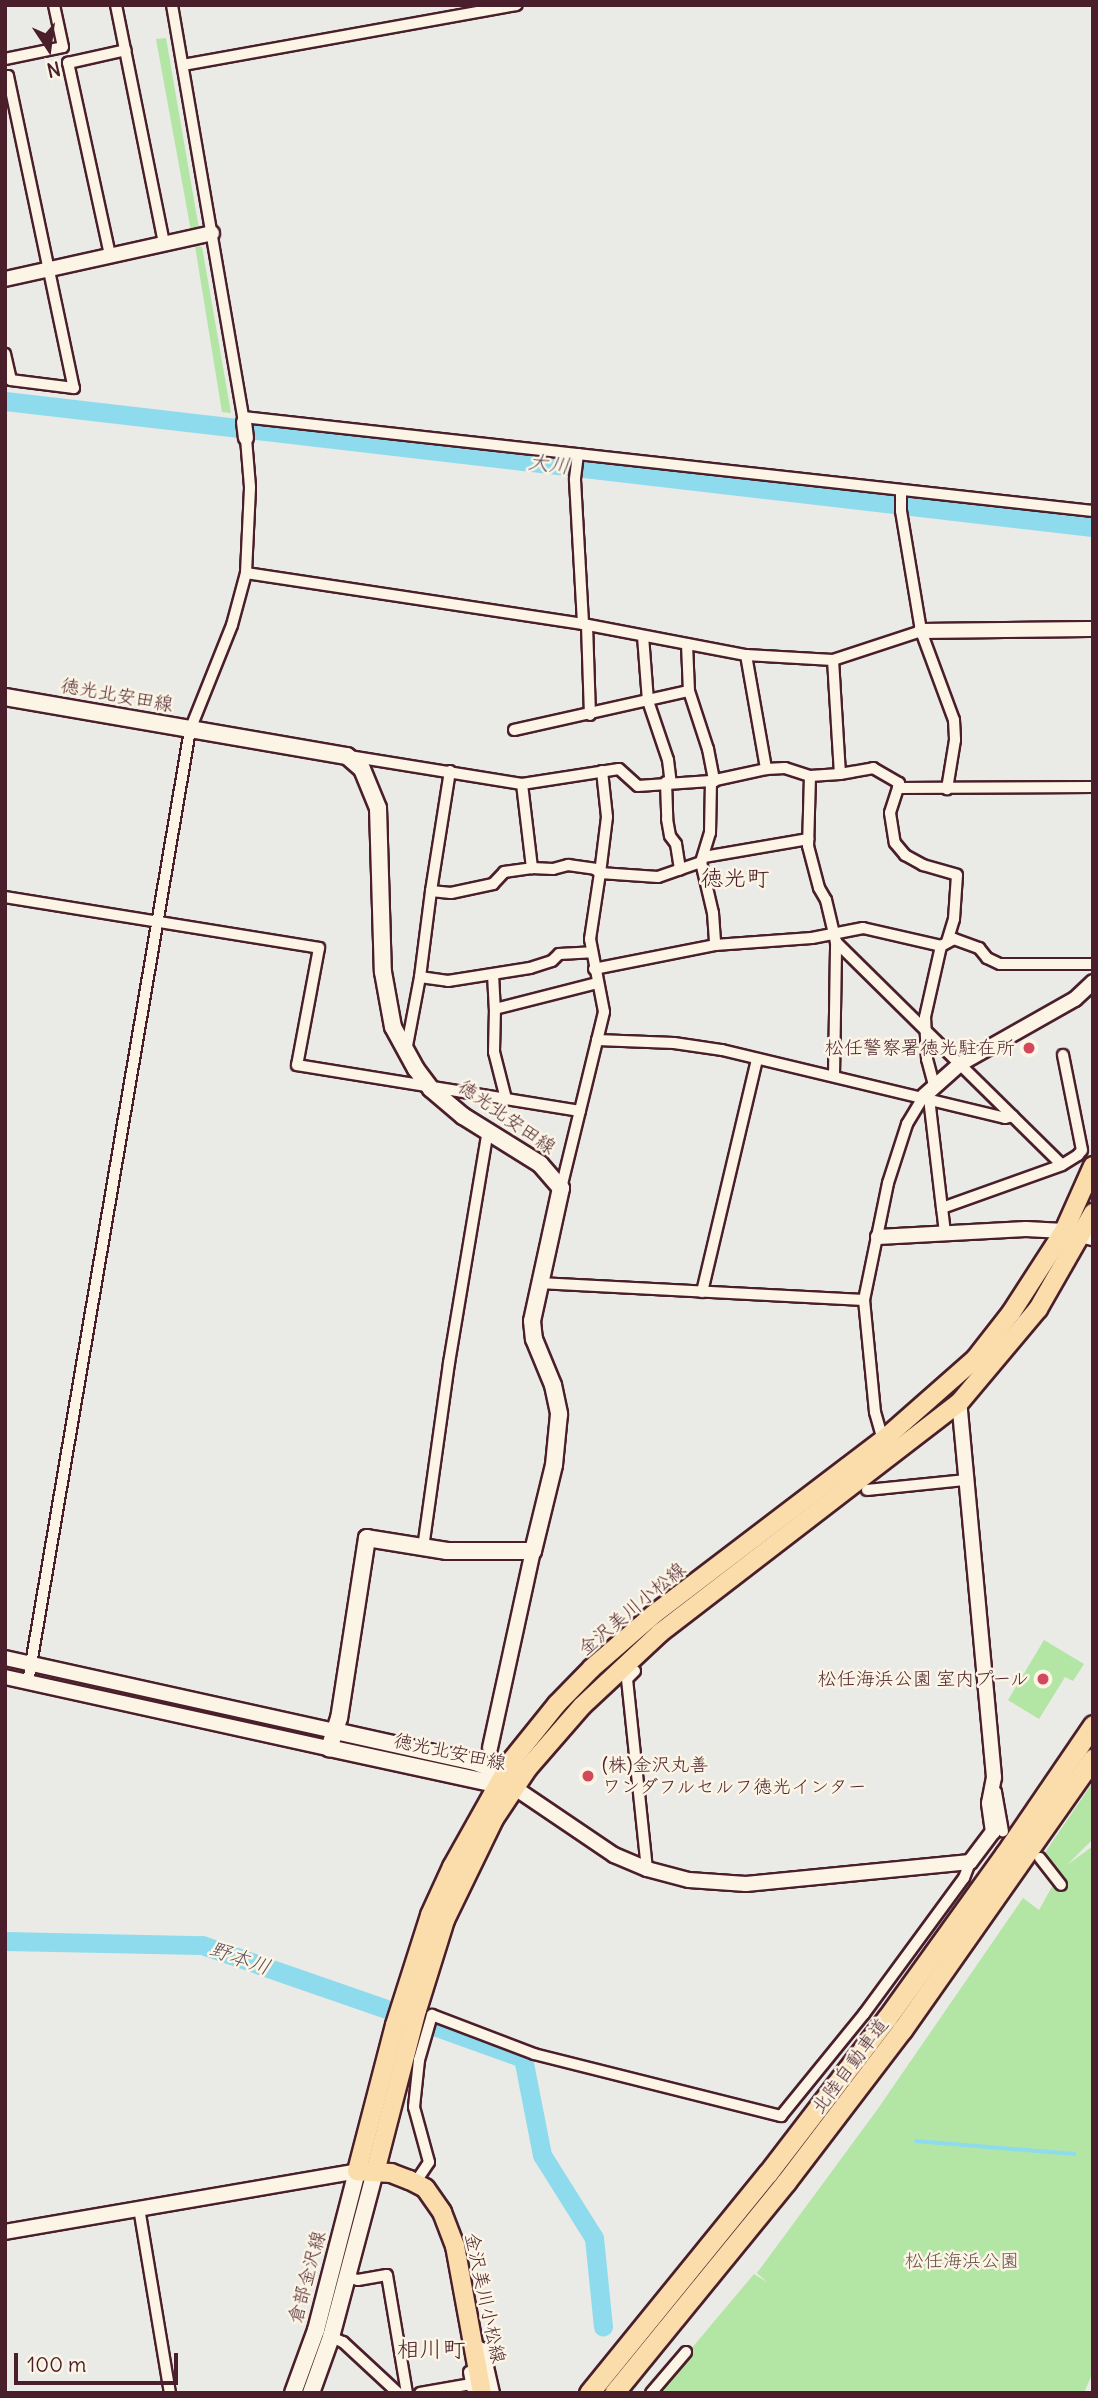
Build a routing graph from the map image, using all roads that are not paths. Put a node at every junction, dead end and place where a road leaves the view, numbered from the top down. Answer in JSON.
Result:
{"nodes":[{"id":1,"x":54,"y":5,"type":"edge"},
{"id":2,"x":116,"y":5,"type":"edge"},
{"id":3,"x":172,"y":5,"type":"edge"},
{"id":4,"x":517,"y":5,"type":"edge"},
{"id":5,"x":126,"y":50,"type":"junction"},
{"id":6,"x":5,"y":59,"type":"edge"},
{"id":7,"x":183,"y":65,"type":"junction"},
{"id":8,"x":5,"y":77,"type":"edge"},
{"id":9,"x":212,"y":233,"type":"junction"},
{"id":10,"x":164,"y":243,"type":"junction"},
{"id":11,"x":110,"y":255,"type":"junction"},
{"id":12,"x":48,"y":269,"type":"junction"},
{"id":13,"x":5,"y":279,"type":"edge"},
{"id":14,"x":5,"y":354,"type":"edge"},
{"id":15,"x":243,"y":420,"type":"junction"},
{"id":16,"x":246,"y":438,"type":"joint"},
{"id":17,"x":577,"y":464,"type":"junction"},
{"id":18,"x":901,"y":493,"type":"junction"},
{"id":19,"x":1093,"y":510,"type":"edge"},
{"id":20,"x":246,"y":573,"type":"junction"},
{"id":21,"x":585,"y":625,"type":"junction"},
{"id":22,"x":1093,"y":629,"type":"edge"},
{"id":23,"x":921,"y":631,"type":"junction"},
{"id":24,"x":642,"y":636,"type":"junction"},
{"id":25,"x":687,"y":644,"type":"junction"},
{"id":26,"x":746,"y":655,"type":"junction"},
{"id":27,"x":832,"y":660,"type":"junction"},
{"id":28,"x":689,"y":691,"type":"junction"},
{"id":29,"x":5,"y":697,"type":"edge"},
{"id":30,"x":648,"y":701,"type":"junction"},
{"id":31,"x":590,"y":715,"type":"junction"},
{"id":32,"x":190,"y":730,"type":"junction"},
{"id":33,"x":514,"y":730,"type":"dead end"},
{"id":34,"x":348,"y":756,"type":"junction"},
{"id":35,"x":766,"y":769,"type":"junction"},
{"id":36,"x":450,"y":771,"type":"junction"},
{"id":37,"x":602,"y":771,"type":"junction"},
{"id":38,"x":841,"y":774,"type":"junction"},
{"id":39,"x":810,"y":776,"type":"junction"},
{"id":40,"x":712,"y":781,"type":"junction"},
{"id":41,"x":669,"y":782,"type":"junction"},
{"id":42,"x":522,"y":783,"type":"junction"},
{"id":43,"x":1093,"y":787,"type":"edge"},
{"id":44,"x":898,"y":788,"type":"junction"},
{"id":45,"x":947,"y":789,"type":"junction"},
{"id":46,"x":808,"y":839,"type":"junction"},
{"id":47,"x":702,"y":860,"type":"junction"},
{"id":48,"x":532,"y":867,"type":"junction"},
{"id":49,"x":680,"y":870,"type":"junction"},
{"id":50,"x":600,"y":873,"type":"junction"},
{"id":51,"x":431,"y":891,"type":"junction"},
{"id":52,"x":5,"y":897,"type":"edge"},
{"id":53,"x":156,"y":920,"type":"junction"},
{"id":54,"x":835,"y":938,"type":"junction"},
{"id":55,"x":944,"y":944,"type":"junction"},
{"id":56,"x":715,"y":945,"type":"junction"},
{"id":57,"x":592,"y":952,"type":"junction"},
{"id":58,"x":1093,"y":964,"type":"edge"},
{"id":59,"x":594,"y":969,"type":"junction"},
{"id":60,"x":493,"y":974,"type":"junction"},
{"id":61,"x":420,"y":977,"type":"junction"},
{"id":62,"x":1093,"y":982,"type":"edge"},
{"id":63,"x":597,"y":983,"type":"junction"},
{"id":64,"x":495,"y":1009,"type":"junction"},
{"id":65,"x":925,"y":1029,"type":"junction"},
{"id":66,"x":597,"y":1040,"type":"junction"},
{"id":67,"x":406,"y":1053,"type":"junction"},
{"id":68,"x":1063,"y":1055,"type":"dead end"},
{"id":69,"x":757,"y":1059,"type":"junction"},
{"id":70,"x":960,"y":1064,"type":"junction"},
{"id":71,"x":834,"y":1076,"type":"junction"},
{"id":72,"x":431,"y":1089,"type":"junction"},
{"id":73,"x":929,"y":1093,"type":"junction"},
{"id":74,"x":506,"y":1099,"type":"junction"},
{"id":75,"x":580,"y":1111,"type":"junction"},
{"id":76,"x":1013,"y":1116,"type":"junction"},
{"id":77,"x":488,"y":1130,"type":"junction"},
{"id":78,"x":1062,"y":1165,"type":"junction"},
{"id":79,"x":1093,"y":1166,"type":"edge"},
{"id":80,"x":561,"y":1188,"type":"junction"},
{"id":81,"x":942,"y":1208,"type":"junction"},
{"id":82,"x":1093,"y":1213,"type":"edge"},
{"id":83,"x":945,"y":1231,"type":"junction"},
{"id":84,"x":1064,"y":1231,"type":"junction"},
{"id":85,"x":1088,"y":1236,"type":"edge"},
{"id":86,"x":878,"y":1237,"type":"junction"},
{"id":87,"x":539,"y":1283,"type":"junction"},
{"id":88,"x":702,"y":1292,"type":"junction"},
{"id":89,"x":864,"y":1300,"type":"junction"},
{"id":90,"x":959,"y":1403,"type":"junction"},
{"id":91,"x":883,"y":1440,"type":"junction"},
{"id":92,"x":966,"y":1480,"type":"junction"},
{"id":93,"x":867,"y":1490,"type":"dead end"},
{"id":94,"x":423,"y":1548,"type":"junction"},
{"id":95,"x":533,"y":1551,"type":"junction"},
{"id":96,"x":5,"y":1658,"type":"edge"},
{"id":97,"x":33,"y":1664,"type":"junction"},
{"id":98,"x":635,"y":1671,"type":"dead end"},
{"id":99,"x":5,"y":1677,"type":"edge"},
{"id":100,"x":28,"y":1682,"type":"junction"},
{"id":101,"x":1093,"y":1725,"type":"edge"},
{"id":102,"x":335,"y":1731,"type":"junction"},
{"id":103,"x":329,"y":1748,"type":"junction"},
{"id":104,"x":490,"y":1748,"type":"dead end"},
{"id":105,"x":1093,"y":1758,"type":"edge"},
{"id":106,"x":505,"y":1782,"type":"junction"},
{"id":107,"x":989,"y":1792,"type":"junction"},
{"id":108,"x":1003,"y":1831,"type":"dead end"},
{"id":109,"x":1040,"y":1858,"type":"dead end"},
{"id":110,"x":970,"y":1862,"type":"junction"},
{"id":111,"x":647,"y":1869,"type":"junction"},
{"id":112,"x":1061,"y":1885,"type":"dead end"},
{"id":113,"x":366,"y":2172,"type":"junction"},
{"id":114,"x":415,"y":2183,"type":"junction"},
{"id":115,"x":139,"y":2208,"type":"junction"},
{"id":116,"x":5,"y":2232,"type":"edge"},
{"id":117,"x":348,"y":2277,"type":"junction"},
{"id":118,"x":331,"y":2337,"type":"junction"},
{"id":119,"x":474,"y":2344,"type":"junction"},
{"id":120,"x":686,"y":2352,"type":"dead end"},
{"id":121,"x":476,"y":2390,"type":"edge"},
{"id":122,"x":170,"y":2393,"type":"edge"},
{"id":123,"x":293,"y":2393,"type":"edge"},
{"id":124,"x":311,"y":2393,"type":"edge"},
{"id":125,"x":398,"y":2393,"type":"edge"},
{"id":126,"x":407,"y":2393,"type":"edge"},
{"id":127,"x":420,"y":2393,"type":"edge"},
{"id":128,"x":494,"y":2393,"type":"edge"},
{"id":129,"x":589,"y":2393,"type":"edge"},
{"id":130,"x":614,"y":2393,"type":"edge"},
{"id":131,"x":651,"y":2393,"type":"edge"}],
"edges":[{"from":1,"to":6,"type":"street"},
{"from":2,"to":5,"type":"street"},
{"from":3,"to":7,"type":"street"},
{"from":4,"to":7,"type":"street"},
{"from":5,"to":10,"type":"street"},
{"from":5,"to":11,"type":"street"},
{"from":7,"to":9,"type":"street"},
{"from":8,"to":12,"type":"street"},
{"from":9,"to":10,"type":"street"},
{"from":9,"to":15,"type":"street"},
{"from":10,"to":11,"type":"street"},
{"from":11,"to":12,"type":"street"},
{"from":12,"to":13,"type":"street"},
{"from":12,"to":14,"type":"street"},
{"from":15,"to":16,"type":"street"},
{"from":15,"to":17,"type":"street"},
{"from":16,"to":20,"type":"street"},
{"from":17,"to":18,"type":"street"},
{"from":17,"to":21,"type":"street"},
{"from":18,"to":19,"type":"street"},
{"from":18,"to":23,"type":"street"},
{"from":20,"to":21,"type":"street"},
{"from":20,"to":32,"type":"street"},
{"from":21,"to":24,"type":"street"},
{"from":21,"to":31,"type":"street"},
{"from":22,"to":23,"type":"street"},
{"from":23,"to":27,"type":"street"},
{"from":23,"to":45,"type":"street"},
{"from":24,"to":25,"type":"street"},
{"from":24,"to":30,"type":"street"},
{"from":25,"to":26,"type":"street"},
{"from":25,"to":28,"type":"street"},
{"from":26,"to":27,"type":"street"},
{"from":26,"to":35,"type":"street"},
{"from":27,"to":38,"type":"street"},
{"from":28,"to":30,"type":"street"},
{"from":28,"to":40,"type":"street"},
{"from":29,"to":32,"type":"main road","name":"徳光北安田線"},
{"from":30,"to":31,"type":"street"},
{"from":30,"to":41,"type":"street"},
{"from":31,"to":33,"type":"street"},
{"from":32,"to":34,"type":"main road","name":"徳光北安田線"},
{"from":32,"to":53,"type":"street"},
{"from":34,"to":36,"type":"street"},
{"from":34,"to":67,"type":"main road","name":"徳光北安田線"},
{"from":35,"to":39,"type":"street"},
{"from":35,"to":40,"type":"street"},
{"from":36,"to":42,"type":"street"},
{"from":36,"to":51,"type":"street"},
{"from":37,"to":41,"type":"street"},
{"from":37,"to":42,"type":"street"},
{"from":37,"to":50,"type":"street"},
{"from":38,"to":39,"type":"street"},
{"from":38,"to":44,"type":"street"},
{"from":39,"to":46,"type":"street"},
{"from":40,"to":41,"type":"street"},
{"from":40,"to":47,"type":"street"},
{"from":41,"to":49,"type":"street"},
{"from":42,"to":48,"type":"street"},
{"from":43,"to":45,"type":"street"},
{"from":44,"to":45,"type":"street"},
{"from":44,"to":55,"type":"street"},
{"from":46,"to":47,"type":"street"},
{"from":46,"to":54,"type":"street"},
{"from":47,"to":49,"type":"street"},
{"from":47,"to":56,"type":"street"},
{"from":48,"to":50,"type":"street"},
{"from":48,"to":51,"type":"street"},
{"from":49,"to":50,"type":"street"},
{"from":50,"to":57,"type":"street"},
{"from":51,"to":61,"type":"street"},
{"from":52,"to":53,"type":"street"},
{"from":53,"to":72,"type":"street"},
{"from":53,"to":97,"type":"street"},
{"from":54,"to":55,"type":"street"},
{"from":54,"to":56,"type":"street"},
{"from":54,"to":65,"type":"street"},
{"from":54,"to":71,"type":"street"},
{"from":55,"to":58,"type":"street"},
{"from":55,"to":65,"type":"street"},
{"from":56,"to":59,"type":"street"},
{"from":57,"to":59,"type":"street"},
{"from":57,"to":60,"type":"street"},
{"from":59,"to":63,"type":"street"},
{"from":60,"to":61,"type":"street"},
{"from":60,"to":64,"type":"street"},
{"from":61,"to":67,"type":"street"},
{"from":62,"to":70,"type":"street"},
{"from":63,"to":64,"type":"street"},
{"from":63,"to":66,"type":"street"},
{"from":64,"to":74,"type":"street"},
{"from":65,"to":70,"type":"street"},
{"from":65,"to":73,"type":"street"},
{"from":66,"to":69,"type":"street"},
{"from":66,"to":75,"type":"street"},
{"from":67,"to":72,"type":"main road","name":"徳光北安田線"},
{"from":68,"to":78,"type":"street"},
{"from":69,"to":71,"type":"street"},
{"from":69,"to":88,"type":"street"},
{"from":70,"to":73,"type":"street"},
{"from":70,"to":76,"type":"street"},
{"from":71,"to":73,"type":"street"},
{"from":72,"to":74,"type":"street"},
{"from":72,"to":77,"type":"main road","name":"徳光北安田線"},
{"from":73,"to":76,"type":"street"},
{"from":73,"to":81,"type":"street"},
{"from":73,"to":86,"type":"street"},
{"from":74,"to":75,"type":"street"},
{"from":75,"to":80,"type":"street"},
{"from":76,"to":78,"type":"street"},
{"from":77,"to":80,"type":"main road","name":"徳光北安田線"},
{"from":77,"to":94,"type":"street"},
{"from":78,"to":81,"type":"street"},
{"from":79,"to":84,"type":"main road","name":"金沢美川小松線"},
{"from":80,"to":87,"type":"main road"},
{"from":81,"to":83,"type":"street"},
{"from":82,"to":85,"type":"main road","name":"金沢美川小松線"},
{"from":83,"to":84,"type":"street"},
{"from":83,"to":86,"type":"street"},
{"from":84,"to":85,"type":"street"},
{"from":84,"to":91,"type":"main road","name":"金沢美川小松線"},
{"from":85,"to":90,"type":"main road","name":"金沢美川小松線"},
{"from":86,"to":89,"type":"street"},
{"from":87,"to":88,"type":"street"},
{"from":87,"to":95,"type":"main road"},
{"from":88,"to":89,"type":"street"},
{"from":89,"to":91,"type":"street"},
{"from":90,"to":92,"type":"street"},
{"from":90,"to":106,"type":"main road","name":"金沢美川小松線"},
{"from":91,"to":106,"type":"main road","name":"金沢美川小松線"},
{"from":92,"to":93,"type":"street"},
{"from":92,"to":107,"type":"street"},
{"from":94,"to":95,"type":"main road"},
{"from":94,"to":102,"type":"main road"},
{"from":95,"to":104,"type":"street"},
{"from":96,"to":97,"type":"street"},
{"from":97,"to":100,"type":"street"},
{"from":97,"to":102,"type":"street"},
{"from":98,"to":111,"type":"street"},
{"from":99,"to":100,"type":"street"},
{"from":100,"to":103,"type":"street"},
{"from":101,"to":129,"type":"highway","name":"北陸自動車道"},
{"from":102,"to":103,"type":"main road"},
{"from":102,"to":106,"type":"main road","name":"徳光北安田線"},
{"from":103,"to":106,"type":"main road","name":"徳光北安田線"},
{"from":105,"to":130,"type":"highway","name":"北陸自動車道"},
{"from":106,"to":111,"type":"street"},
{"from":106,"to":113,"type":"main road","name":"金沢美川小松線"},
{"from":107,"to":108,"type":"street"},
{"from":107,"to":110,"type":"street"},
{"from":109,"to":112,"type":"street"},
{"from":110,"to":111,"type":"street"},
{"from":110,"to":114,"type":"street"},
{"from":113,"to":114,"type":"main road","name":"金沢美川小松線"},
{"from":113,"to":115,"type":"street"},
{"from":113,"to":117,"type":"main road","name":"倉部金沢線"},
{"from":113,"to":123,"type":"main road","name":"倉部金沢線"},
{"from":114,"to":119,"type":"main road","name":"金沢美川小松線"},
{"from":115,"to":116,"type":"street"},
{"from":115,"to":122,"type":"street"},
{"from":117,"to":118,"type":"main road","name":"倉部金沢線"},
{"from":117,"to":126,"type":"street"},
{"from":118,"to":124,"type":"main road","name":"倉部金沢線"},
{"from":118,"to":125,"type":"street"},
{"from":119,"to":121,"type":"main road","name":"金沢美川小松線"},
{"from":119,"to":128,"type":"street"},
{"from":120,"to":131,"type":"street"},
{"from":121,"to":127,"type":"street"}]}
